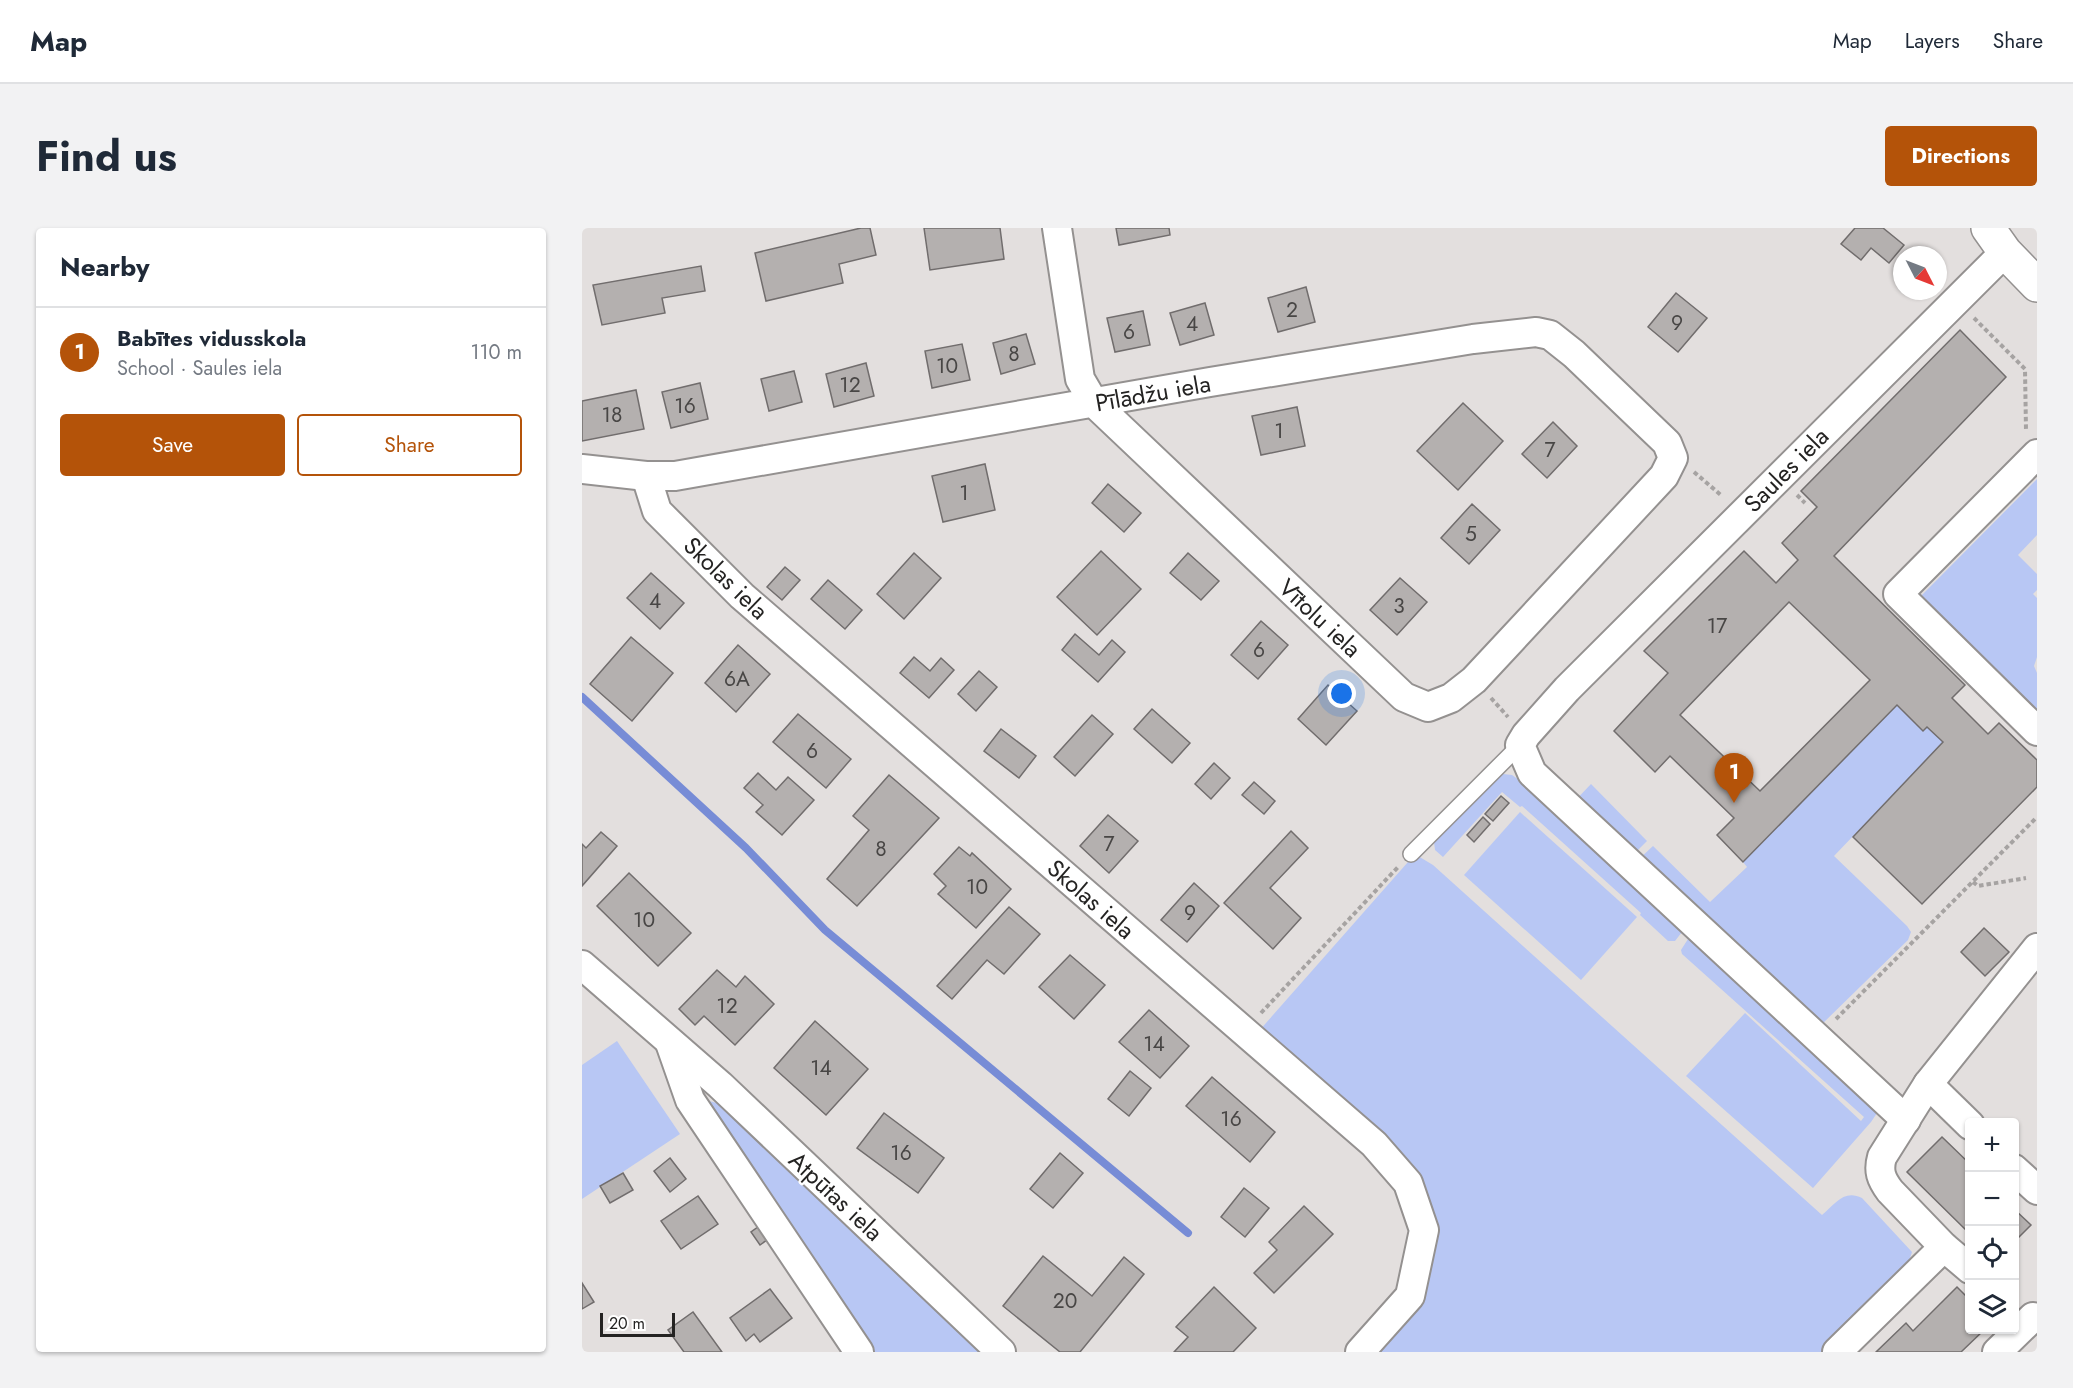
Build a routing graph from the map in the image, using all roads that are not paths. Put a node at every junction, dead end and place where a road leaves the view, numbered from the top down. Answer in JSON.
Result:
{"nodes":[{"id":1,"x":1057,"y":228,"type":"edge"},
{"id":2,"x":1996,"y":240,"type":"edge"},
{"id":3,"x":2037,"y":285,"type":"edge"},
{"id":4,"x":1094,"y":403,"type":"junction"},
{"id":5,"x":1673,"y":458,"type":"joint"},
{"id":6,"x":2032,"y":459,"type":"edge"},
{"id":7,"x":582,"y":469,"type":"edge"},
{"id":8,"x":646,"y":476,"type":"junction"},
{"id":9,"x":2037,"y":731,"type":"edge"},
{"id":10,"x":1523,"y":740,"type":"junction"},
{"id":11,"x":1411,"y":854,"type":"road end"},
{"id":12,"x":2037,"y":948,"type":"edge"},
{"id":13,"x":582,"y":965,"type":"edge"},
{"id":14,"x":669,"y":1042,"type":"junction"},
{"id":15,"x":1928,"y":1084,"type":"junction"},
{"id":16,"x":1906,"y":1120,"type":"junction"},
{"id":17,"x":1965,"y":1120,"type":"edge"},
{"id":18,"x":2018,"y":1172,"type":"edge"},
{"id":19,"x":2037,"y":1190,"type":"edge"},
{"id":20,"x":1944,"y":1246,"type":"junction"},
{"id":21,"x":1965,"y":1265,"type":"edge"},
{"id":22,"x":2028,"y":1313,"type":"edge"},
{"id":23,"x":859,"y":1352,"type":"edge"},
{"id":24,"x":1001,"y":1352,"type":"edge"},
{"id":25,"x":1360,"y":1352,"type":"edge"},
{"id":26,"x":1837,"y":1352,"type":"edge"},
{"id":27,"x":1997,"y":1352,"type":"edge"}],
"edges":[{"from":1,"to":4,"type":"street","name":"Vītolu iela"},
{"from":2,"to":3,"type":"street"},
{"from":2,"to":10,"type":"street","name":"Saules iela"},
{"from":4,"to":5,"type":"street","name":"Pīlādžu iela"},
{"from":4,"to":5,"type":"street","name":"Vītolu iela"},
{"from":4,"to":8,"type":"street","name":"Pīlādžu iela"},
{"from":6,"to":9,"type":"street"},
{"from":7,"to":8,"type":"street","name":"Pīlādžu iela"},
{"from":8,"to":25,"type":"street","name":"Skolas iela"},
{"from":10,"to":11,"type":"lane"},
{"from":10,"to":16,"type":"street"},
{"from":12,"to":15,"type":"street"},
{"from":13,"to":14,"type":"street","name":"Atpūtas iela"},
{"from":14,"to":23,"type":"street","name":"Atpūtas iela"},
{"from":14,"to":24,"type":"street","name":"Atpūtas iela"},
{"from":15,"to":16,"type":"street"},
{"from":15,"to":17,"type":"street"},
{"from":16,"to":20,"type":"street"},
{"from":18,"to":19,"type":"street"},
{"from":20,"to":21,"type":"street"},
{"from":20,"to":26,"type":"street"},
{"from":22,"to":27,"type":"street"}]}
